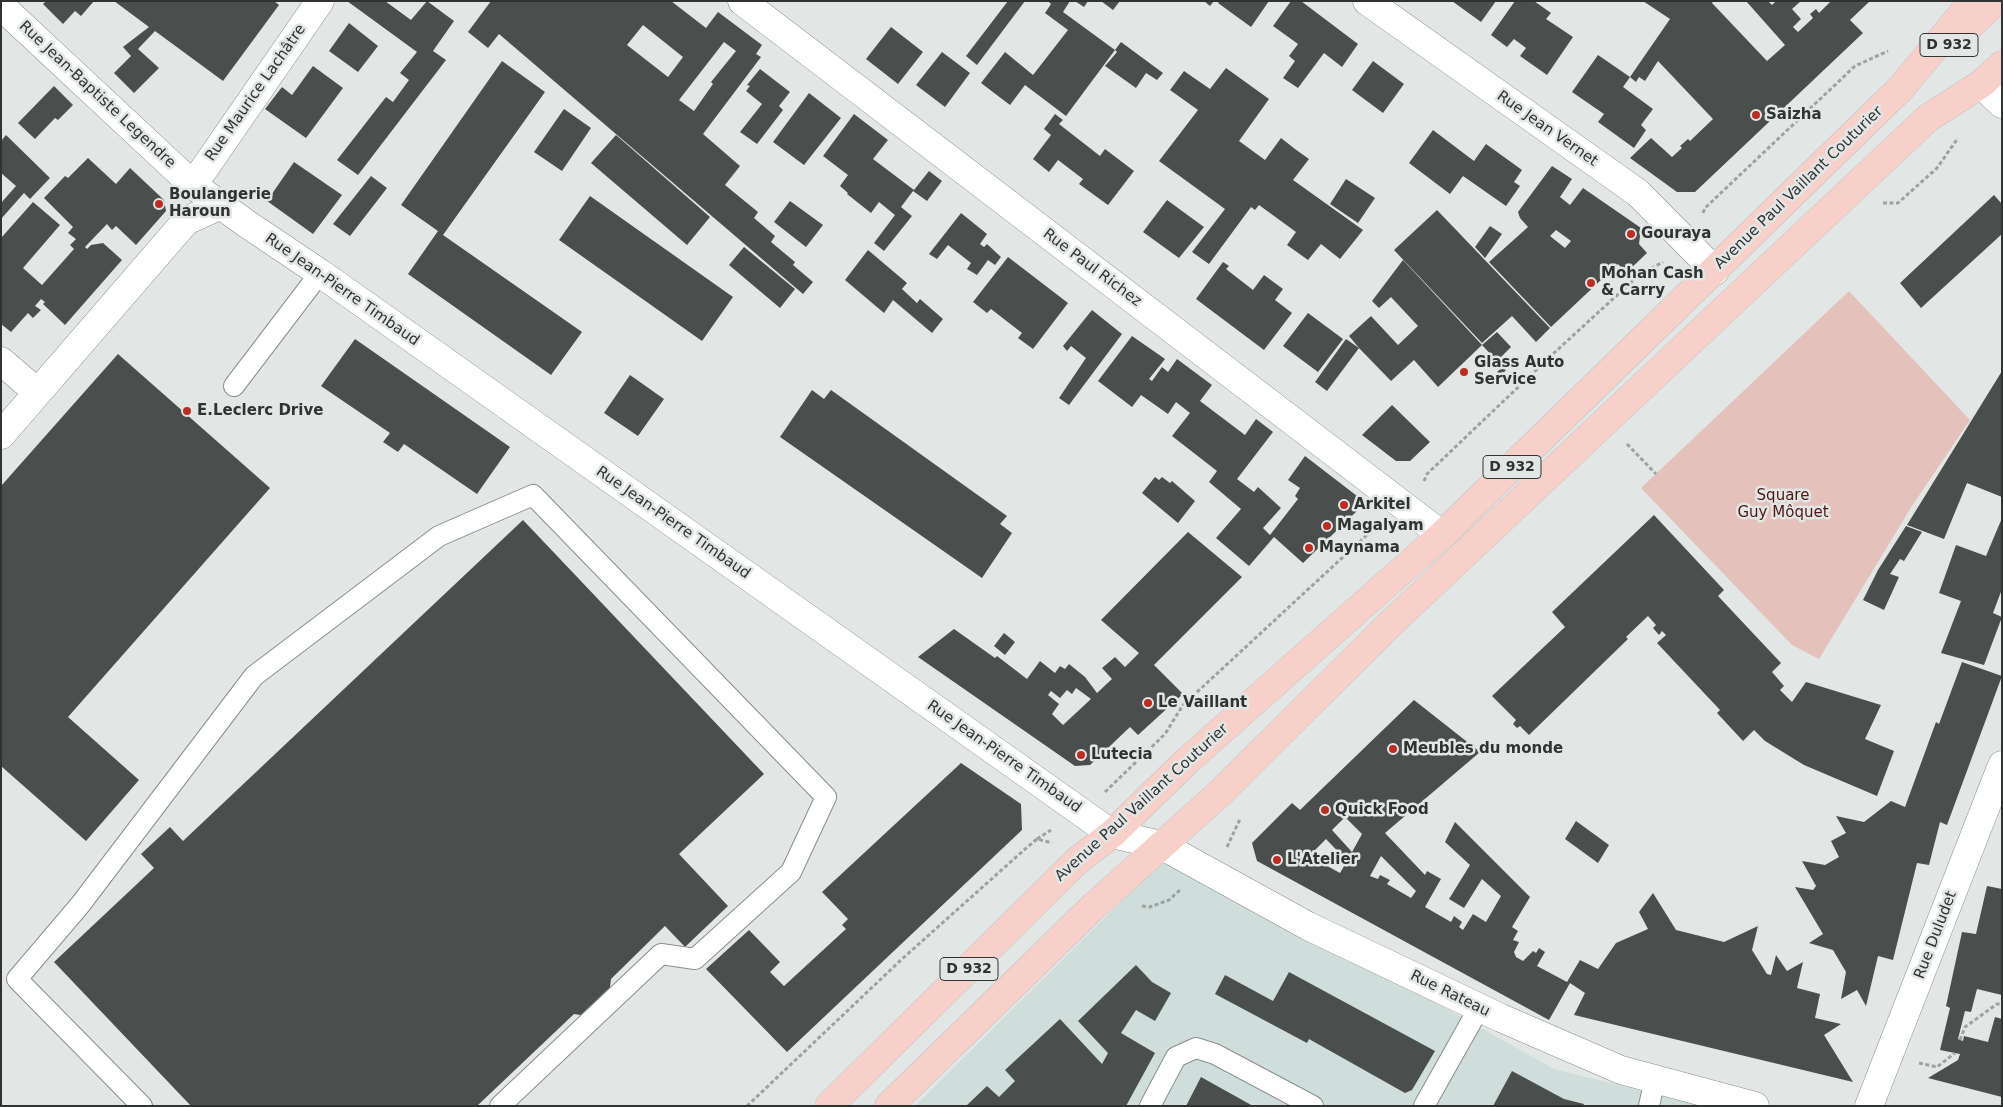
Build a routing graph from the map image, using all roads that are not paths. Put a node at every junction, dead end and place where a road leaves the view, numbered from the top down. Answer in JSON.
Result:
{"nodes":[{"id":1,"x":320,"y":1,"type":"edge"},
{"id":2,"x":742,"y":1,"type":"edge"},
{"id":3,"x":1367,"y":1,"type":"edge"},
{"id":4,"x":1972,"y":1,"type":"edge"},
{"id":5,"x":1996,"y":1,"type":"edge"},
{"id":6,"x":1,"y":6,"type":"edge"},
{"id":7,"x":2002,"y":45,"type":"edge"},
{"id":8,"x":2002,"y":65,"type":"edge"},
{"id":9,"x":1981,"y":84,"type":"junction"},
{"id":10,"x":1901,"y":88,"type":"junction"},
{"id":11,"x":2002,"y":104,"type":"edge"},
{"id":12,"x":1928,"y":118,"type":"junction"},
{"id":13,"x":193,"y":185,"type":"junction"},
{"id":14,"x":222,"y":205,"type":"junction"},
{"id":15,"x":1715,"y":271,"type":"junction"},
{"id":16,"x":320,"y":273,"type":"junction"},
{"id":17,"x":1,"y":361,"type":"edge"},
{"id":18,"x":234,"y":386,"type":"dead end"},
{"id":19,"x":37,"y":392,"type":"junction"},
{"id":20,"x":1,"y":435,"type":"edge"},
{"id":21,"x":1442,"y":535,"type":"junction"},
{"id":22,"x":2002,"y":764,"type":"edge"},
{"id":23,"x":1112,"y":834,"type":"junction"},
{"id":24,"x":1161,"y":845,"type":"junction"},
{"id":25,"x":1479,"y":1008,"type":"junction"},
{"id":26,"x":1655,"y":1079,"type":"junction"},
{"id":27,"x":142,"y":1106,"type":"edge"},
{"id":28,"x":500,"y":1106,"type":"edge"},
{"id":29,"x":829,"y":1106,"type":"edge"},
{"id":30,"x":889,"y":1106,"type":"edge"},
{"id":31,"x":1150,"y":1106,"type":"edge"},
{"id":32,"x":1313,"y":1106,"type":"edge"},
{"id":33,"x":1424,"y":1106,"type":"edge"},
{"id":34,"x":1649,"y":1106,"type":"edge"},
{"id":35,"x":1755,"y":1106,"type":"edge"},
{"id":36,"x":1869,"y":1106,"type":"edge"}],
"edges":[{"from":1,"to":13,"type":"street","name":"Rue Maurice Lachâtre"},
{"from":2,"to":21,"type":"street","name":"Rue Paul Richez"},
{"from":3,"to":15,"type":"street","name":"Rue Jean Vernet"},
{"from":4,"to":10,"type":"main road","name":"Avenue Paul Vaillant Couturier","number":"D 932"},
{"from":5,"to":10,"type":"main road","number":"D 932"},
{"from":6,"to":13,"type":"street","name":"Rue Jean-Baptiste Legendre"},
{"from":7,"to":12,"type":"main road","number":"D 932"},
{"from":8,"to":9,"type":"main road","number":"D 932"},
{"from":9,"to":11,"type":"street"},
{"from":9,"to":12,"type":"main road","number":"D 932"},
{"from":10,"to":15,"type":"main road","name":"Avenue Paul Vaillant Couturier","number":"D 932"},
{"from":12,"to":24,"type":"main road","number":"D 932"},
{"from":13,"to":14,"type":"street","name":"Rue Jean-Pierre Timbaud"},
{"from":14,"to":16,"type":"street","name":"Rue Jean-Pierre Timbaud"},
{"from":14,"to":19,"type":"street"},
{"from":15,"to":21,"type":"main road","name":"Avenue Paul Vaillant Couturier","number":"D 932"},
{"from":16,"to":18,"type":"lane"},
{"from":16,"to":23,"type":"street","name":"Rue Jean-Pierre Timbaud"},
{"from":17,"to":19,"type":"street"},
{"from":19,"to":20,"type":"street"},
{"from":21,"to":23,"type":"main road","name":"Avenue Paul Vaillant Couturier","number":"D 932"},
{"from":22,"to":36,"type":"street","name":"Rue Duludet"},
{"from":23,"to":24,"type":"street","name":"Rue Jean-Pierre Timbaud"},
{"from":23,"to":29,"type":"main road","name":"Avenue Paul Vaillant Couturier","number":"D 932"},
{"from":24,"to":25,"type":"street","name":"Rue Rateau"},
{"from":24,"to":30,"type":"main road","number":"D 932"},
{"from":25,"to":26,"type":"street","name":"Rue Rateau"},
{"from":25,"to":33,"type":"lane"},
{"from":26,"to":34,"type":"lane"},
{"from":26,"to":35,"type":"street","name":"Rue Rateau"},
{"from":27,"to":28,"type":"lane"},
{"from":31,"to":32,"type":"lane"}]}
